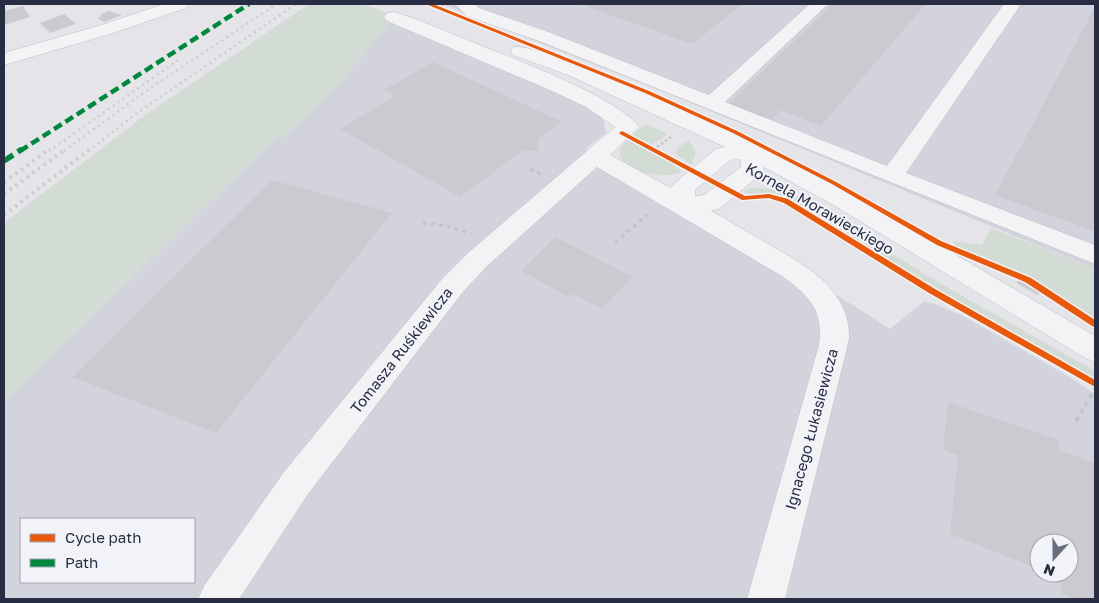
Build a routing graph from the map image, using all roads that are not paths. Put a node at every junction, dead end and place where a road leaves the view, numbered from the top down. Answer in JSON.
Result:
{"nodes":[{"id":1,"x":180,"y":4,"type":"edge"},
{"id":2,"x":820,"y":4,"type":"edge"},
{"id":3,"x":1013,"y":4,"type":"edge"},
{"id":4,"x":424,"y":7,"type":"edge"},
{"id":5,"x":458,"y":8,"type":"edge"},
{"id":6,"x":395,"y":11,"type":"edge"},
{"id":7,"x":4,"y":59,"type":"edge"},
{"id":8,"x":540,"y":60,"type":"junction"},
{"id":9,"x":711,"y":104,"type":"junction"},
{"id":10,"x":775,"y":130,"type":"junction"},
{"id":11,"x":724,"y":154,"type":"junction"},
{"id":12,"x":594,"y":156,"type":"junction"},
{"id":13,"x":753,"y":160,"type":"junction"},
{"id":14,"x":892,"y":176,"type":"junction"},
{"id":15,"x":683,"y":204,"type":"junction"},
{"id":16,"x":1095,"y":255,"type":"edge"},
{"id":17,"x":1095,"y":350,"type":"edge"},
{"id":18,"x":1095,"y":365,"type":"edge"},
{"id":19,"x":217,"y":599,"type":"edge"},
{"id":20,"x":766,"y":599,"type":"edge"}],
"edges":[{"from":1,"to":7,"type":"street"},
{"from":2,"to":9,"type":"street"},
{"from":3,"to":14,"type":"street"},
{"from":4,"to":6,"type":"street","name":"Kornela Morawieckiego"},
{"from":4,"to":8,"type":"street","name":"Kornela Morawieckiego"},
{"from":5,"to":9,"type":"street"},
{"from":6,"to":12,"type":"street","name":"Tomasza Ruśkiewicza"},
{"from":8,"to":11,"type":"street","name":"Kornela Morawieckiego"},
{"from":8,"to":13,"type":"street","name":"Kornela Morawieckiego"},
{"from":9,"to":10,"type":"street"},
{"from":10,"to":13,"type":"street"},
{"from":10,"to":14,"type":"street"},
{"from":11,"to":13,"type":"street","name":"Kornela Morawieckiego"},
{"from":11,"to":15,"type":"street"},
{"from":12,"to":15,"type":"street","name":"Ignacego Łukasiewicza"},
{"from":12,"to":19,"type":"street","name":"Tomasza Ruśkiewicza"},
{"from":13,"to":15,"type":"street"},
{"from":13,"to":17,"type":"street","name":"Kornela Morawieckiego"},
{"from":13,"to":18,"type":"street","name":"Kornela Morawieckiego"},
{"from":14,"to":16,"type":"street"},
{"from":15,"to":20,"type":"street","name":"Ignacego Łukasiewicza"}]}
